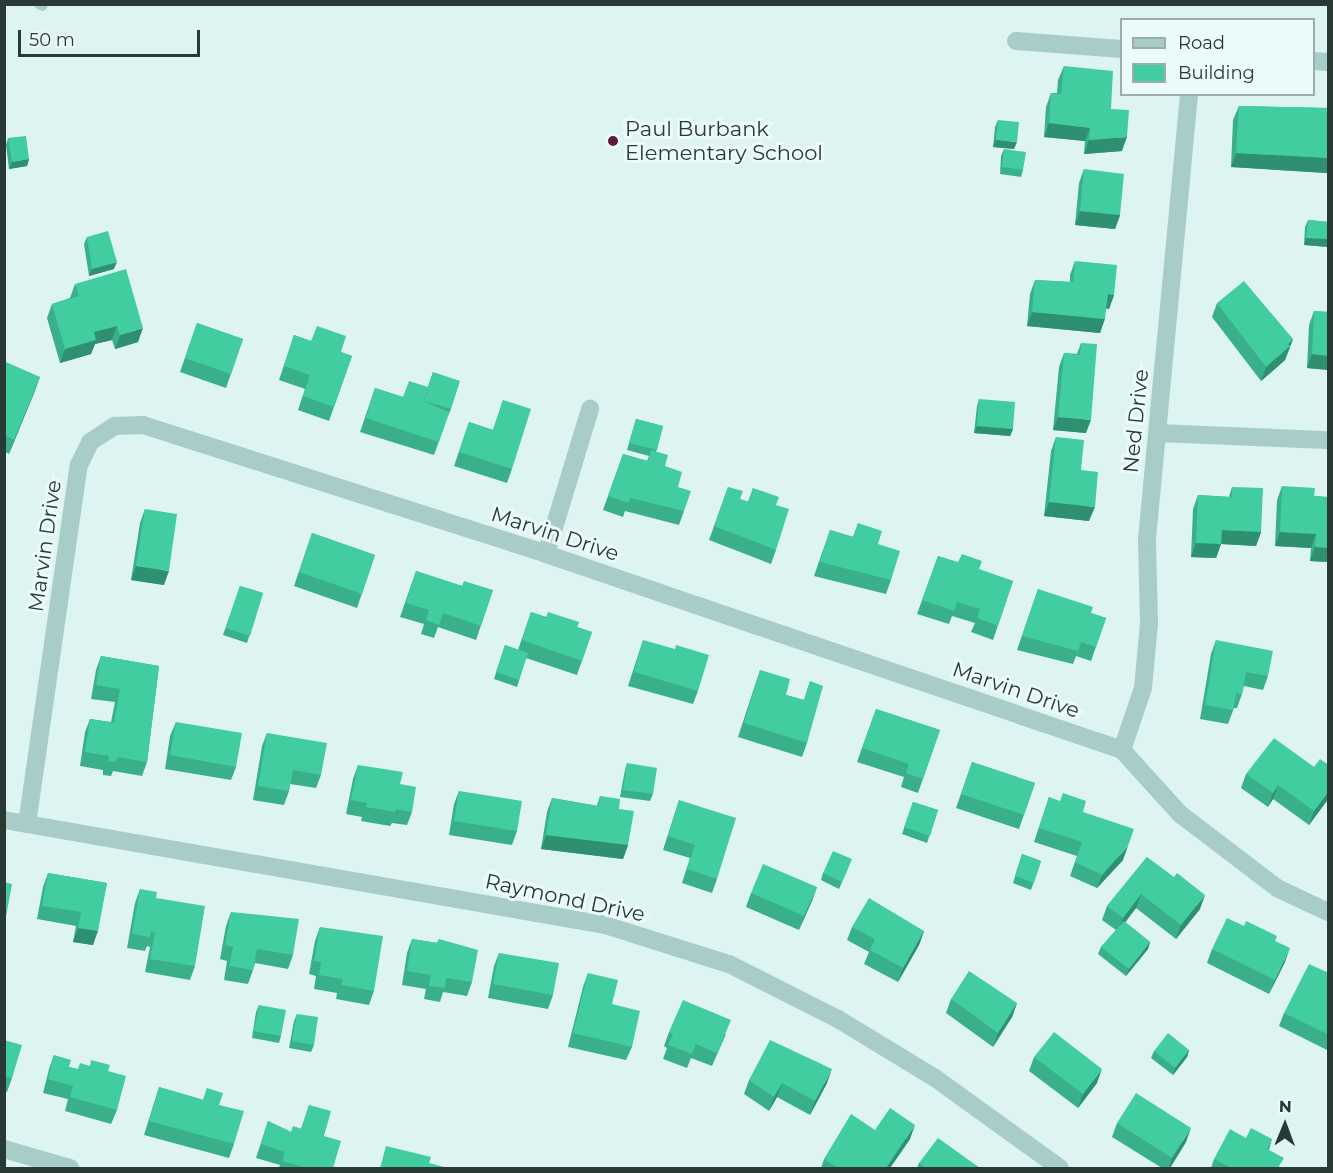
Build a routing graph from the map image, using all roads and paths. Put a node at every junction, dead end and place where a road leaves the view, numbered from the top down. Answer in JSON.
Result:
{"nodes":[{"id":1,"x":1016,"y":41,"type":"dead end"},
{"id":2,"x":1120,"y":49,"type":"edge"},
{"id":3,"x":1189,"y":96,"type":"edge"},
{"id":4,"x":590,"y":409,"type":"dead end"},
{"id":5,"x":1158,"y":433,"type":"junction"},
{"id":6,"x":1329,"y":440,"type":"edge"},
{"id":7,"x":546,"y":554,"type":"junction"},
{"id":8,"x":1122,"y":750,"type":"junction"},
{"id":9,"x":4,"y":820,"type":"edge"},
{"id":10,"x":27,"y":824,"type":"junction"},
{"id":11,"x":1329,"y":912,"type":"edge"},
{"id":12,"x":4,"y":1149,"type":"edge"},
{"id":13,"x":70,"y":1168,"type":"edge"},
{"id":14,"x":1060,"y":1168,"type":"edge"}],
"edges":[{"from":1,"to":2,"type":"street"},
{"from":3,"to":5,"type":"street","name":"Ned Drive"},
{"from":4,"to":7,"type":"street"},
{"from":5,"to":6,"type":"street"},
{"from":5,"to":8,"type":"street","name":"Ned Drive"},
{"from":7,"to":8,"type":"street","name":"Marvin Drive"},
{"from":7,"to":10,"type":"street","name":"Marvin Drive"},
{"from":8,"to":11,"type":"street","name":"Marvin Drive"},
{"from":9,"to":10,"type":"street","name":"Raymond Drive"},
{"from":10,"to":14,"type":"street","name":"Raymond Drive"},
{"from":12,"to":13,"type":"street"}]}
